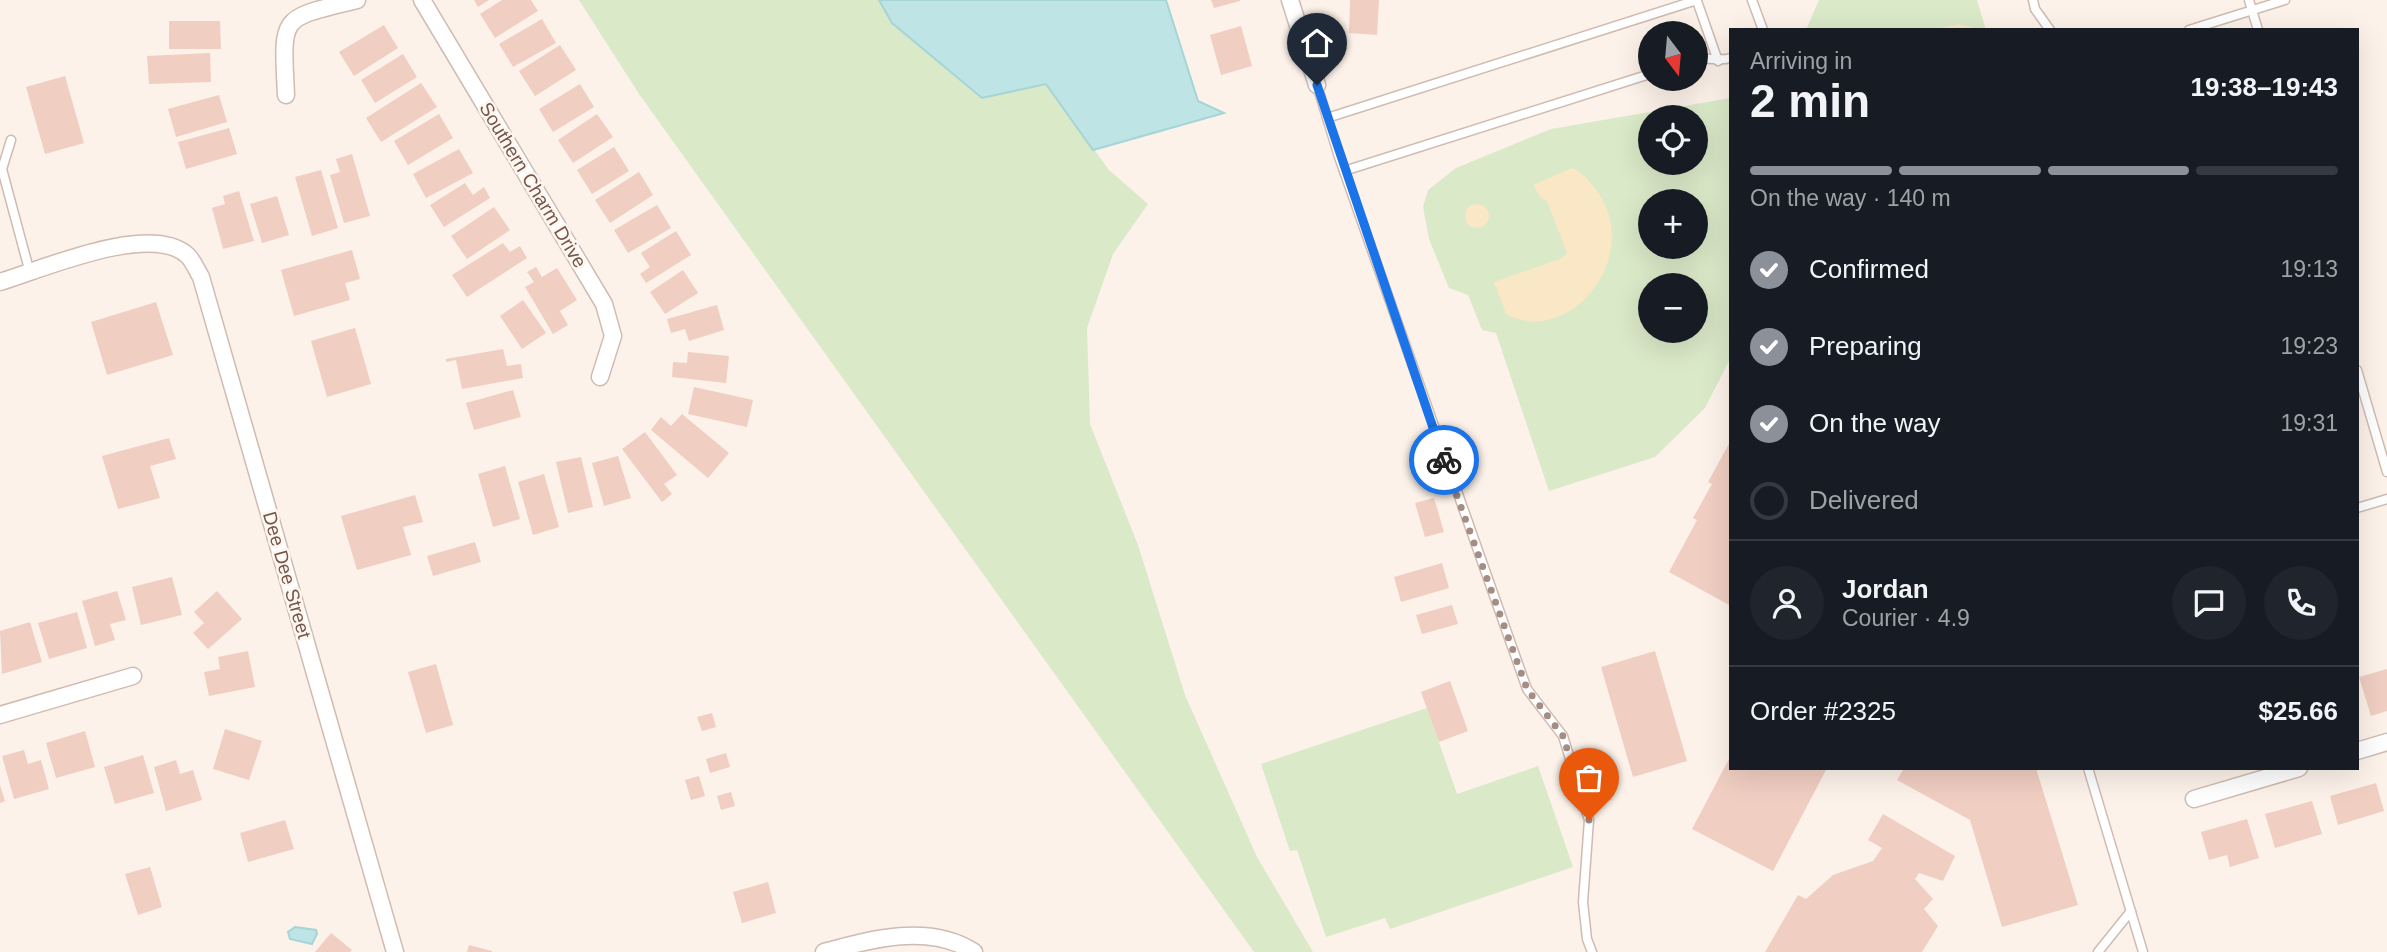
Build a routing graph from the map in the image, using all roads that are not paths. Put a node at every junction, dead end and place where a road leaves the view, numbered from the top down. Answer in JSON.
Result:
{"nodes":[{"id":1,"x":356,"y":0,"type":"edge"},
{"id":2,"x":422,"y":0,"type":"edge"},
{"id":3,"x":1290,"y":0,"type":"edge"},
{"id":4,"x":1752,"y":0,"type":"edge"},
{"id":5,"x":2033,"y":0,"type":"edge"},
{"id":6,"x":2249,"y":0,"type":"edge"},
{"id":7,"x":2286,"y":0,"type":"edge"},
{"id":8,"x":1697,"y":1,"type":"edge"},
{"id":9,"x":2252,"y":10,"type":"junction"},
{"id":10,"x":1762,"y":28,"type":"edge"},
{"id":11,"x":2049,"y":28,"type":"edge"},
{"id":12,"x":2195,"y":28,"type":"edge"},
{"id":13,"x":2257,"y":28,"type":"edge"},
{"id":14,"x":1708,"y":58,"type":"edge"},
{"id":15,"x":1729,"y":58,"type":"edge"},
{"id":16,"x":1718,"y":61,"type":"junction"},
{"id":17,"x":1638,"y":78,"type":"edge"},
{"id":18,"x":1317,"y":85,"type":"joint"},
{"id":19,"x":286,"y":95,"type":"dead end"},
{"id":20,"x":1327,"y":118,"type":"junction"},
{"id":21,"x":11,"y":139,"type":"dead end"},
{"id":22,"x":1344,"y":171,"type":"junction"},
{"id":23,"x":30,"y":272,"type":"junction"},
{"id":24,"x":0,"y":282,"type":"edge"},
{"id":25,"x":600,"y":377,"type":"dead end"},
{"id":26,"x":2359,"y":377,"type":"edge"},
{"id":27,"x":2387,"y":472,"type":"edge"},
{"id":28,"x":2387,"y":499,"type":"edge"},
{"id":29,"x":2359,"y":507,"type":"edge"},
{"id":30,"x":133,"y":676,"type":"dead end"},
{"id":31,"x":0,"y":715,"type":"edge"},
{"id":32,"x":2387,"y":742,"type":"edge"},
{"id":33,"x":2359,"y":750,"type":"edge"},
{"id":34,"x":2089,"y":770,"type":"edge"},
{"id":35,"x":2292,"y":770,"type":"edge"},
{"id":36,"x":2194,"y":799,"type":"dead end"},
{"id":37,"x":2131,"y":911,"type":"junction"},
{"id":38,"x":395,"y":952,"type":"edge"},
{"id":39,"x":824,"y":952,"type":"edge"},
{"id":40,"x":974,"y":952,"type":"edge"},
{"id":41,"x":1592,"y":952,"type":"edge"},
{"id":42,"x":2098,"y":952,"type":"edge"},
{"id":43,"x":2143,"y":952,"type":"edge"}],
"edges":[{"from":1,"to":19,"type":"street"},
{"from":2,"to":25,"type":"street","name":"Southern Charm Drive"},
{"from":3,"to":18,"type":"street"},
{"from":4,"to":10,"type":"lane"},
{"from":5,"to":11,"type":"lane"},
{"from":6,"to":9,"type":"lane"},
{"from":7,"to":9,"type":"lane"},
{"from":8,"to":16,"type":"lane"},
{"from":8,"to":20,"type":"lane"},
{"from":9,"to":12,"type":"lane"},
{"from":9,"to":13,"type":"lane"},
{"from":14,"to":16,"type":"lane"},
{"from":15,"to":16,"type":"lane"},
{"from":17,"to":22,"type":"lane"},
{"from":18,"to":20,"type":"lane"},
{"from":20,"to":22,"type":"lane"},
{"from":21,"to":23,"type":"lane"},
{"from":22,"to":41,"type":"lane"},
{"from":23,"to":24,"type":"street"},
{"from":23,"to":38,"type":"street","name":"Dee Dee Street"},
{"from":26,"to":27,"type":"lane"},
{"from":28,"to":29,"type":"lane"},
{"from":30,"to":31,"type":"street"},
{"from":32,"to":33,"type":"street"},
{"from":34,"to":37,"type":"lane"},
{"from":35,"to":36,"type":"street"},
{"from":37,"to":42,"type":"lane"},
{"from":37,"to":43,"type":"lane"},
{"from":39,"to":40,"type":"street"}]}
